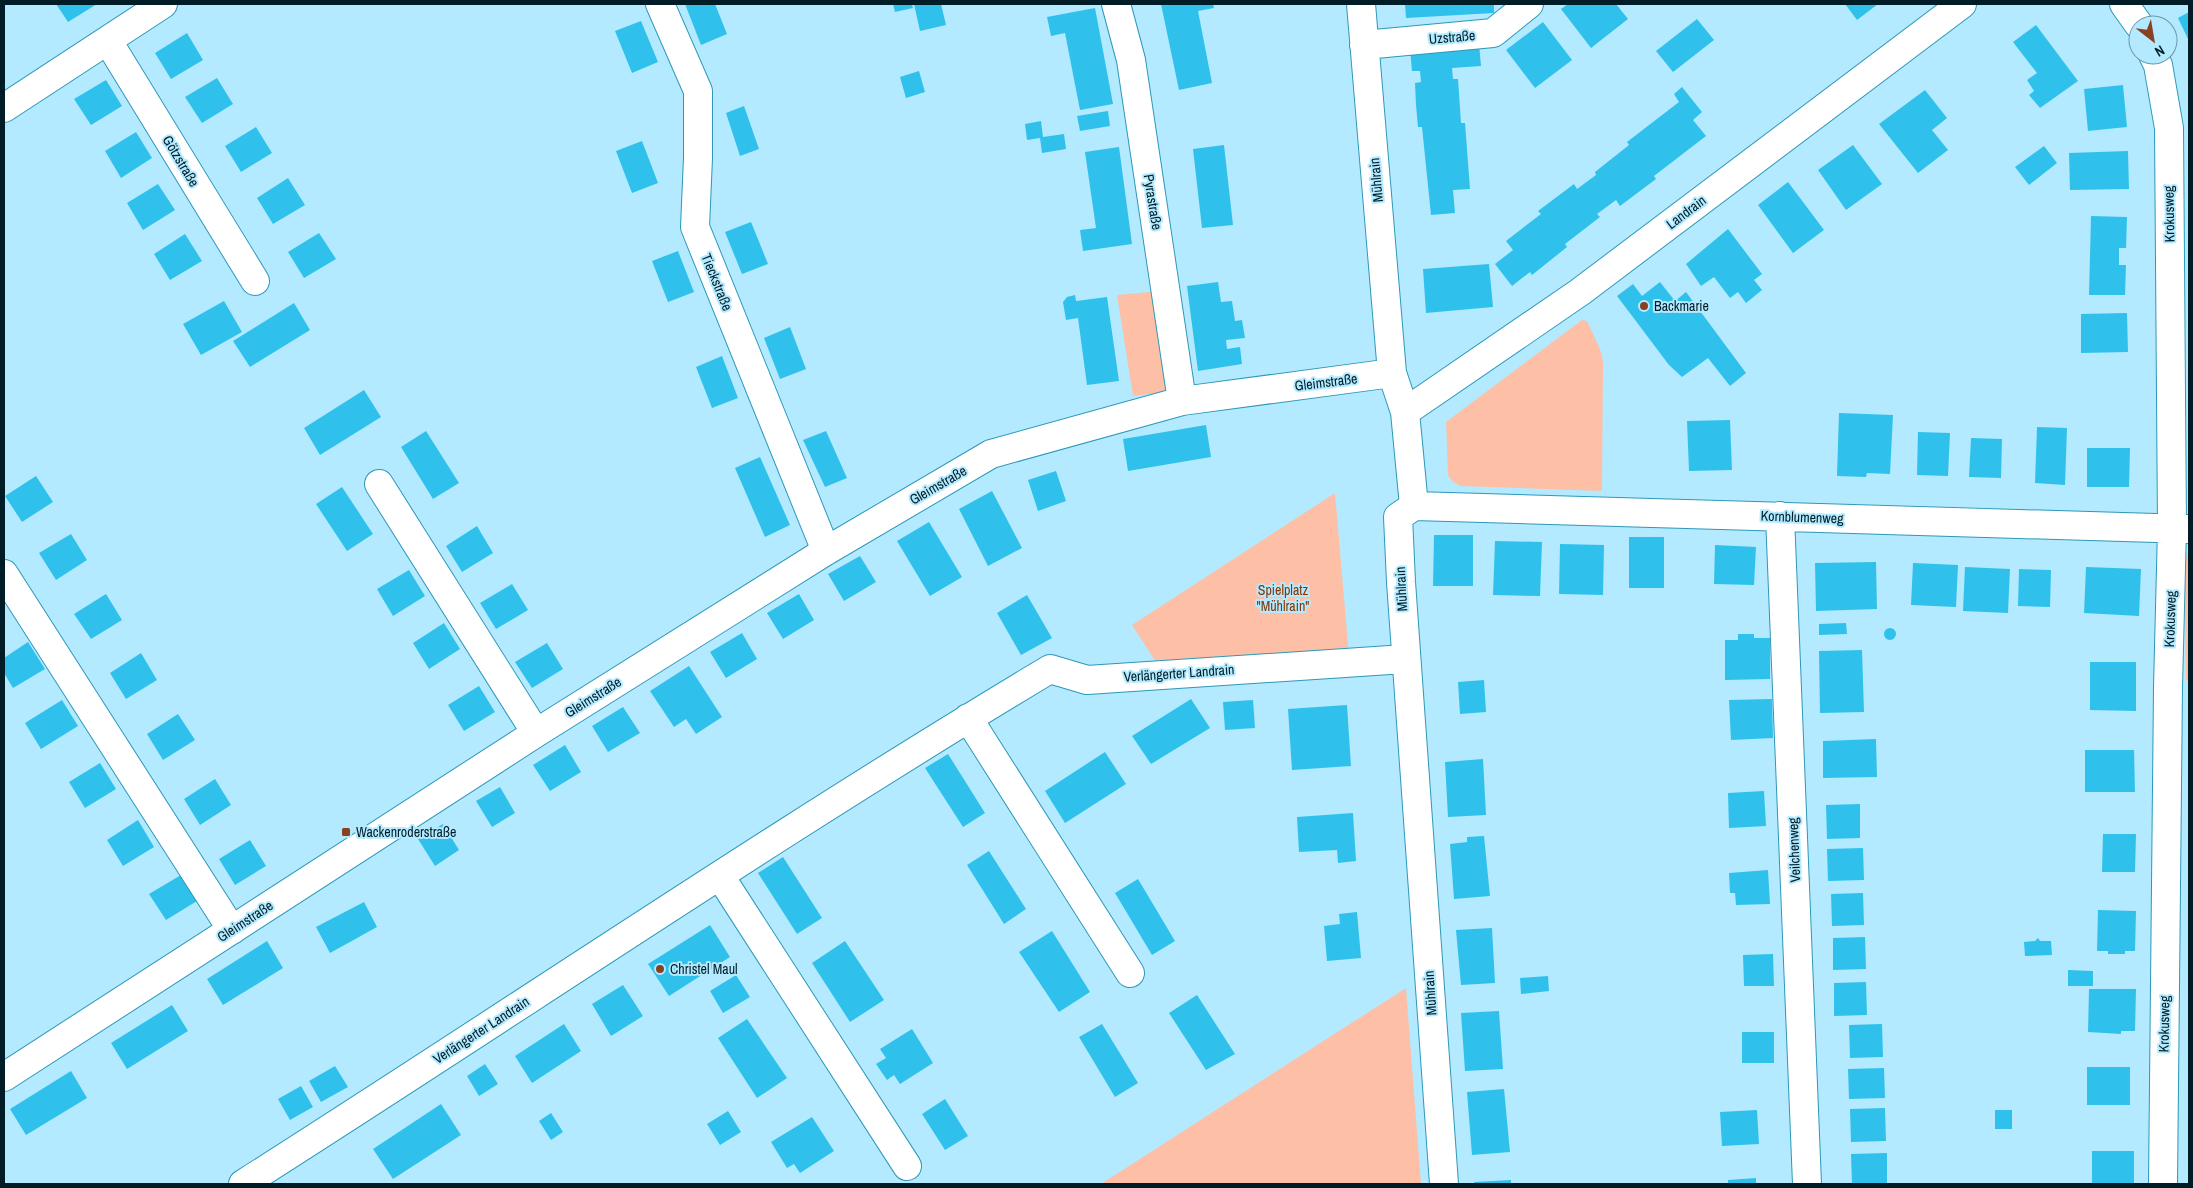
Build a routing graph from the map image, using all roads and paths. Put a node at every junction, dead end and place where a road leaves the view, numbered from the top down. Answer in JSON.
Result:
{"nodes":[{"id":1,"x":164,"y":4,"type":"edge"},
{"id":2,"x":660,"y":4,"type":"edge"},
{"id":3,"x":1116,"y":4,"type":"edge"},
{"id":4,"x":1362,"y":4,"type":"edge"},
{"id":5,"x":1529,"y":4,"type":"edge"},
{"id":6,"x":1962,"y":4,"type":"edge"},
{"id":7,"x":2124,"y":4,"type":"edge"},
{"id":8,"x":2132,"y":15,"type":"edge"},
{"id":9,"x":108,"y":41,"type":"junction"},
{"id":10,"x":1364,"y":45,"type":"junction"},
{"id":11,"x":2158,"y":65,"type":"edge"},
{"id":12,"x":4,"y":108,"type":"edge"},
{"id":13,"x":254,"y":281,"type":"dead end"},
{"id":14,"x":1392,"y":373,"type":"junction"},
{"id":15,"x":1182,"y":401,"type":"junction"},
{"id":16,"x":1405,"y":412,"type":"junction"},
{"id":17,"x":379,"y":484,"type":"dead end"},
{"id":18,"x":1414,"y":506,"type":"junction"},
{"id":19,"x":1780,"y":516,"type":"junction"},
{"id":20,"x":2181,"y":529,"type":"edge"},
{"id":21,"x":826,"y":550,"type":"junction"},
{"id":22,"x":4,"y":574,"type":"edge"},
{"id":23,"x":1405,"y":659,"type":"junction"},
{"id":24,"x":968,"y":718,"type":"junction"},
{"id":25,"x":536,"y":733,"type":"junction"},
{"id":26,"x":720,"y":876,"type":"junction"},
{"id":27,"x":232,"y":930,"type":"junction"},
{"id":28,"x":1130,"y":972,"type":"dead end"},
{"id":29,"x":4,"y":1077,"type":"edge"},
{"id":30,"x":907,"y":1166,"type":"dead end"},
{"id":31,"x":243,"y":1184,"type":"edge"},
{"id":32,"x":1444,"y":1184,"type":"edge"},
{"id":33,"x":1807,"y":1184,"type":"edge"},
{"id":34,"x":2162,"y":1184,"type":"edge"}],
"edges":[{"from":1,"to":9,"type":"street"},
{"from":2,"to":21,"type":"street","name":"Tieckstraße"},
{"from":3,"to":15,"type":"street","name":"Pyrastraße"},
{"from":4,"to":10,"type":"street","name":"Mühlrain"},
{"from":5,"to":10,"type":"street","name":"Uzstraße"},
{"from":6,"to":16,"type":"street","name":"Landrain"},
{"from":7,"to":8,"type":"street"},
{"from":9,"to":12,"type":"street"},
{"from":9,"to":13,"type":"street","name":"Götzstraße"},
{"from":10,"to":14,"type":"street","name":"Mühlrain"},
{"from":11,"to":20,"type":"street","name":"Krokusweg"},
{"from":14,"to":15,"type":"street","name":"Gleimstraße"},
{"from":14,"to":16,"type":"street","name":"Mühlrain"},
{"from":15,"to":21,"type":"street","name":"Gleimstraße"},
{"from":16,"to":18,"type":"street","name":"Mühlrain"},
{"from":17,"to":25,"type":"street"},
{"from":18,"to":19,"type":"street","name":"Kornblumenweg"},
{"from":18,"to":23,"type":"street","name":"Mühlrain"},
{"from":19,"to":20,"type":"street","name":"Kornblumenweg"},
{"from":19,"to":33,"type":"street","name":"Veilchenweg"},
{"from":20,"to":34,"type":"street","name":"Krokusweg"},
{"from":21,"to":25,"type":"street","name":"Gleimstraße"},
{"from":22,"to":27,"type":"street"},
{"from":23,"to":24,"type":"street","name":"Verlängerter Landrain"},
{"from":23,"to":32,"type":"street","name":"Mühlrain"},
{"from":24,"to":26,"type":"street","name":"Verlängerter Landrain"},
{"from":24,"to":28,"type":"street"},
{"from":25,"to":27,"type":"street","name":"Gleimstraße"},
{"from":26,"to":30,"type":"street"},
{"from":26,"to":31,"type":"street","name":"Verlängerter Landrain"},
{"from":27,"to":29,"type":"street","name":"Gleimstraße"}]}
